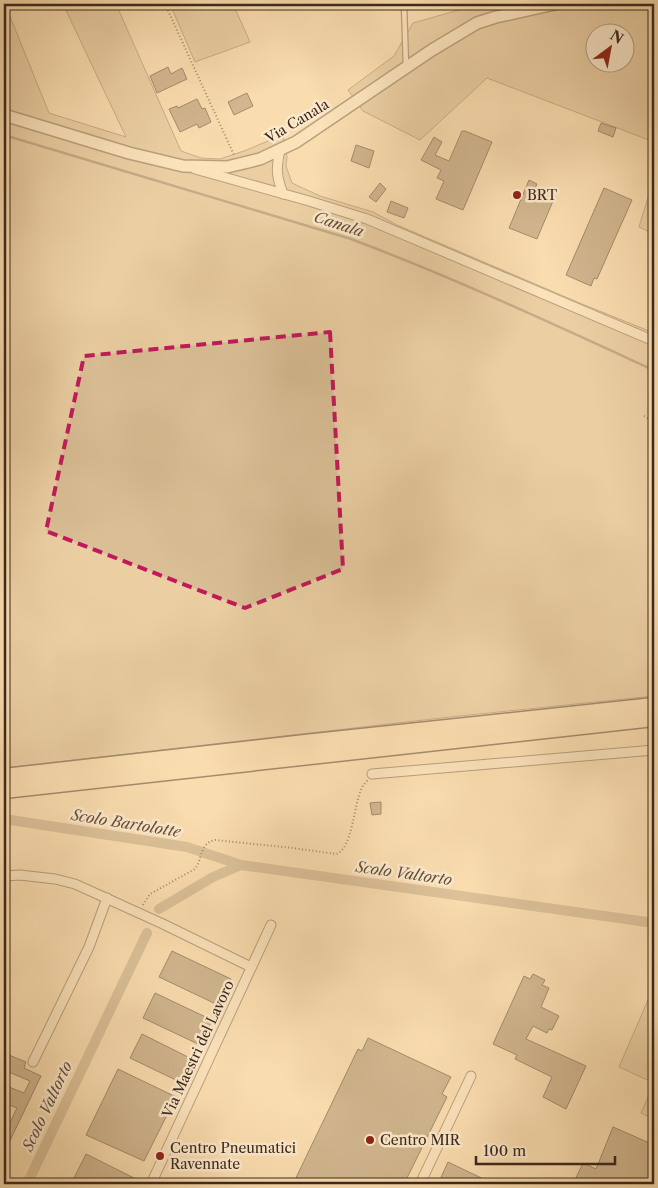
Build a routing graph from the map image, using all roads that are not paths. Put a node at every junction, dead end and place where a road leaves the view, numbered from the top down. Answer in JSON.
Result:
{"nodes":[{"id":1,"x":404,"y":4,"type":"edge"},
{"id":2,"x":555,"y":4,"type":"edge"},
{"id":3,"x":406,"y":68,"type":"junction"},
{"id":4,"x":4,"y":115,"type":"edge"},
{"id":5,"x":280,"y":149,"type":"junction"},
{"id":6,"x":183,"y":166,"type":"junction"},
{"id":7,"x":282,"y":194,"type":"junction"},
{"id":8,"x":654,"y":341,"type":"edge"},
{"id":9,"x":654,"y":706,"type":"edge"},
{"id":10,"x":654,"y":718,"type":"edge"},
{"id":11,"x":654,"y":750,"type":"edge"},
{"id":12,"x":372,"y":774,"type":"road end"},
{"id":13,"x":4,"y":777,"type":"edge"},
{"id":14,"x":4,"y":790,"type":"edge"},
{"id":15,"x":4,"y":876,"type":"edge"},
{"id":16,"x":107,"y":898,"type":"junction"},
{"id":17,"x":271,"y":925,"type":"dead end"},
{"id":18,"x":251,"y":967,"type":"junction"},
{"id":19,"x":32,"y":1062,"type":"dead end"},
{"id":20,"x":471,"y":1076,"type":"dead end"},
{"id":21,"x":151,"y":1184,"type":"edge"},
{"id":22,"x":420,"y":1184,"type":"edge"}],
"edges":[{"from":1,"to":3,"type":"lane"},
{"from":2,"to":3,"type":"street","name":"Via Canala"},
{"from":3,"to":5,"type":"street","name":"Via Canala"},
{"from":4,"to":6,"type":"street","name":"Via Canala"},
{"from":5,"to":6,"type":"street","name":"Via Canala"},
{"from":5,"to":7,"type":"street"},
{"from":6,"to":7,"type":"street"},
{"from":7,"to":8,"type":"street"},
{"from":9,"to":13,"type":"highway"},
{"from":10,"to":14,"type":"highway"},
{"from":11,"to":12,"type":"street"},
{"from":15,"to":16,"type":"street"},
{"from":16,"to":18,"type":"street"},
{"from":16,"to":19,"type":"street"},
{"from":17,"to":18,"type":"street","name":"Via Maestri del Lavoro"},
{"from":18,"to":21,"type":"street","name":"Via Maestri del Lavoro"},
{"from":20,"to":22,"type":"street"}]}
